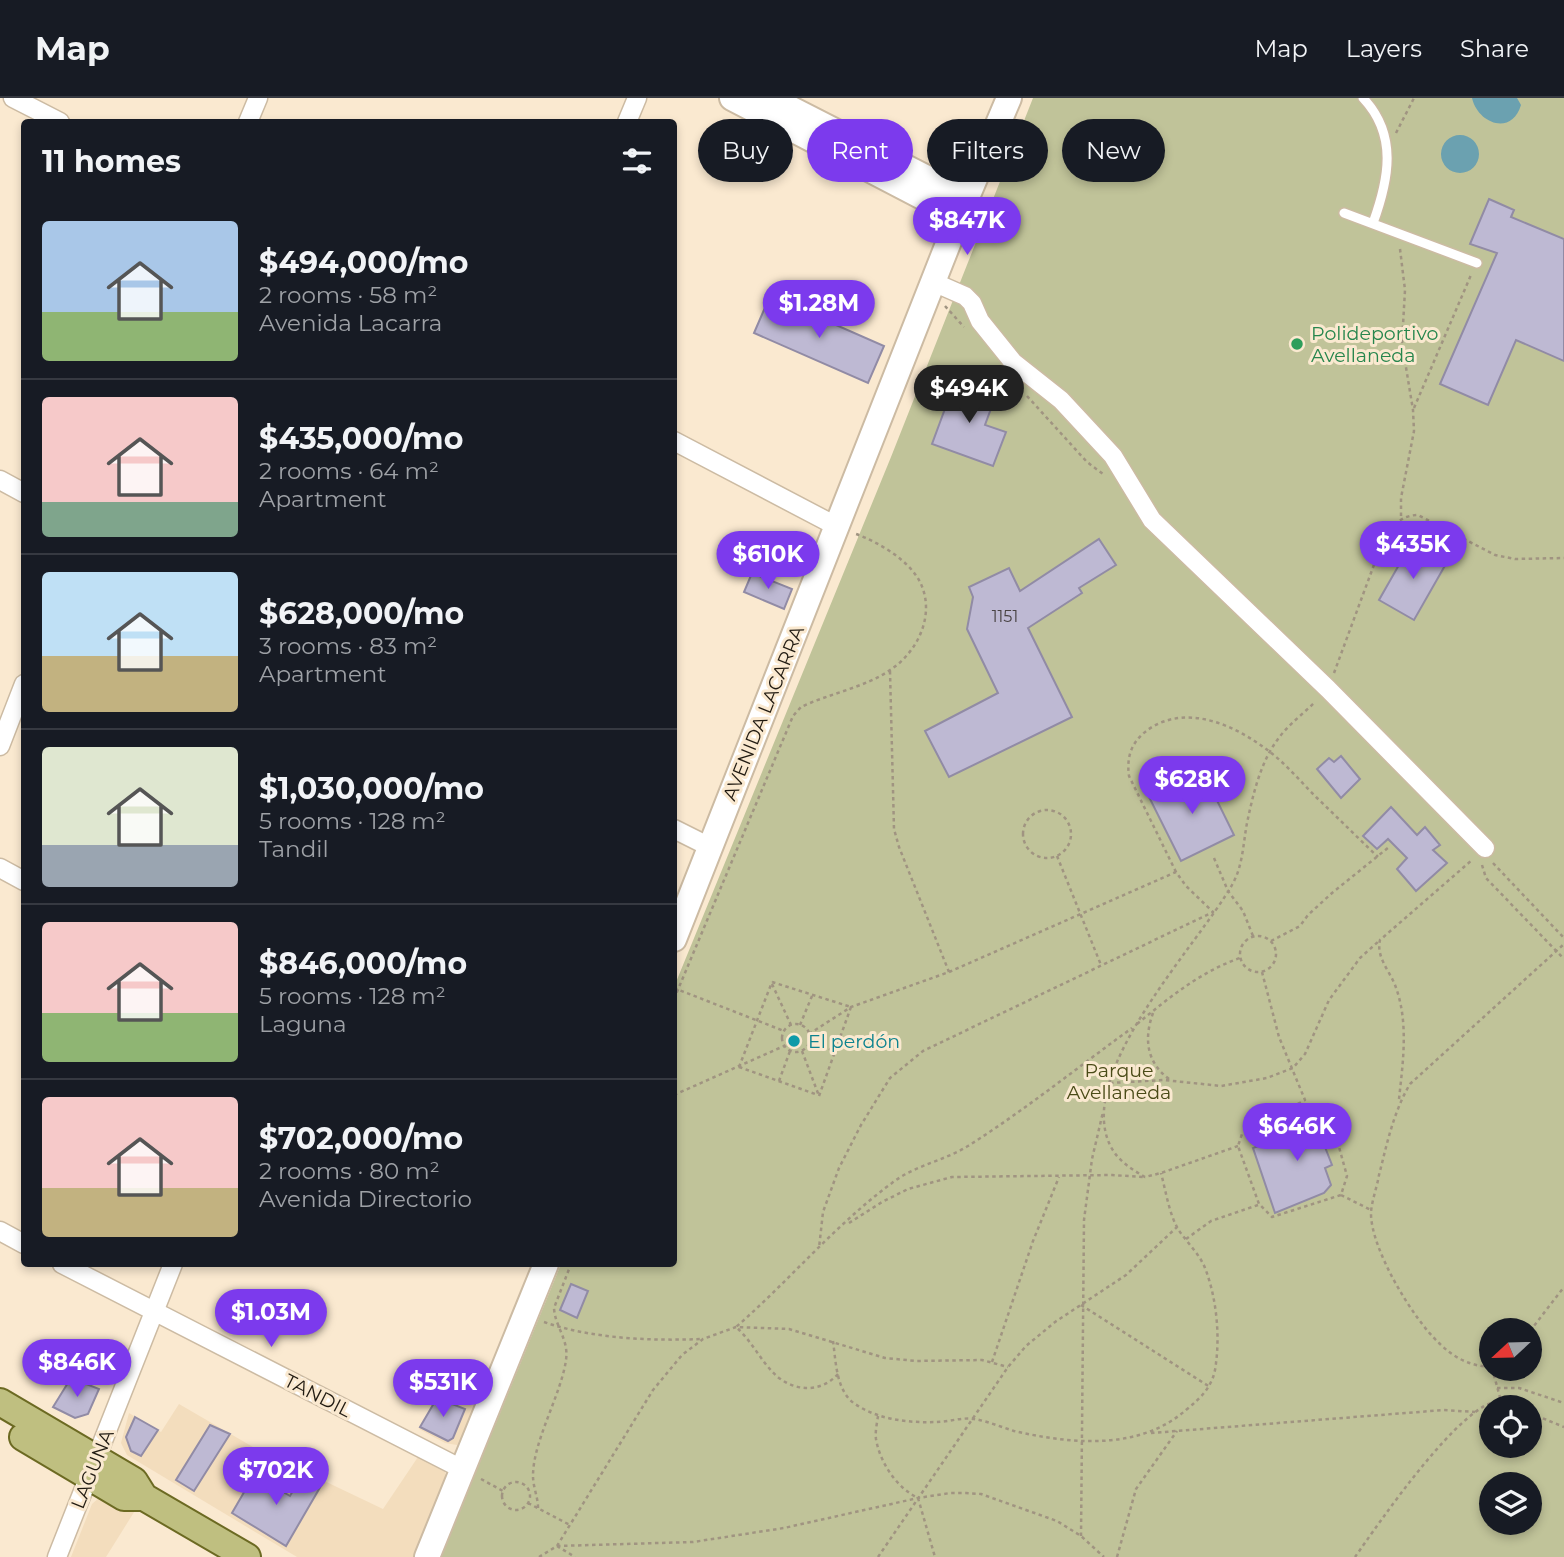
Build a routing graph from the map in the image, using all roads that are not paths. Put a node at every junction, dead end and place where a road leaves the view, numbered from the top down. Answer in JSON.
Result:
{"nodes":[{"id":1,"x":13,"y":98,"type":"edge"},
{"id":2,"x":258,"y":98,"type":"edge"},
{"id":3,"x":637,"y":98,"type":"edge"},
{"id":4,"x":732,"y":98,"type":"edge"},
{"id":5,"x":770,"y":98,"type":"edge"},
{"id":6,"x":1009,"y":98,"type":"edge"},
{"id":7,"x":1363,"y":98,"type":"edge"},
{"id":8,"x":54,"y":119,"type":"edge"},
{"id":9,"x":249,"y":119,"type":"edge"},
{"id":10,"x":628,"y":119,"type":"edge"},
{"id":11,"x":963,"y":207,"type":"junction"},
{"id":12,"x":1344,"y":213,"type":"dead end"},
{"id":13,"x":1373,"y":223,"type":"junction"},
{"id":14,"x":1477,"y":263,"type":"road end"},
{"id":15,"x":933,"y":282,"type":"junction"},
{"id":16,"x":677,"y":443,"type":"edge"},
{"id":17,"x":0,"y":480,"type":"edge"},
{"id":18,"x":21,"y":491,"type":"edge"},
{"id":19,"x":838,"y":527,"type":"junction"},
{"id":20,"x":21,"y":692,"type":"edge"},
{"id":21,"x":0,"y":746,"type":"edge"},
{"id":22,"x":677,"y":830,"type":"edge"},
{"id":23,"x":710,"y":847,"type":"junction"},
{"id":24,"x":1483,"y":850,"type":"road end"},
{"id":25,"x":0,"y":868,"type":"edge"},
{"id":26,"x":21,"y":879,"type":"edge"},
{"id":27,"x":677,"y":931,"type":"edge"},
{"id":28,"x":0,"y":1231,"type":"edge"},
{"id":29,"x":21,"y":1242,"type":"edge"},
{"id":30,"x":68,"y":1267,"type":"edge"},
{"id":31,"x":172,"y":1267,"type":"edge"},
{"id":32,"x":544,"y":1267,"type":"edge"},
{"id":33,"x":154,"y":1311,"type":"junction"},
{"id":34,"x":0,"y":1402,"type":"edge"},
{"id":35,"x":0,"y":1423,"type":"edge"},
{"id":36,"x":92,"y":1467,"type":"junction"},
{"id":37,"x":462,"y":1469,"type":"junction"},
{"id":38,"x":57,"y":1557,"type":"edge"},
{"id":39,"x":247,"y":1557,"type":"edge"},
{"id":40,"x":427,"y":1557,"type":"edge"}],
"edges":[{"from":1,"to":8,"type":"street"},
{"from":2,"to":9,"type":"street"},
{"from":3,"to":10,"type":"street"},
{"from":4,"to":11,"type":"street"},
{"from":5,"to":11,"type":"street"},
{"from":6,"to":11,"type":"street","name":"AVENIDA LACARRA"},
{"from":7,"to":13,"type":"lane"},
{"from":11,"to":15,"type":"street","name":"AVENIDA LACARRA"},
{"from":12,"to":13,"type":"lane"},
{"from":13,"to":14,"type":"lane"},
{"from":15,"to":19,"type":"street","name":"AVENIDA LACARRA"},
{"from":15,"to":24,"type":"street"},
{"from":16,"to":19,"type":"street"},
{"from":17,"to":18,"type":"street"},
{"from":19,"to":23,"type":"street","name":"AVENIDA LACARRA"},
{"from":20,"to":21,"type":"street"},
{"from":22,"to":23,"type":"street"},
{"from":23,"to":27,"type":"street","name":"AVENIDA LACARRA"},
{"from":25,"to":26,"type":"street"},
{"from":28,"to":29,"type":"street"},
{"from":30,"to":33,"type":"street","name":"TANDIL"},
{"from":31,"to":33,"type":"street","name":"LAGUNA"},
{"from":32,"to":37,"type":"street"},
{"from":33,"to":36,"type":"street","name":"LAGUNA"},
{"from":33,"to":37,"type":"street","name":"TANDIL"},
{"from":34,"to":36,"type":"main road"},
{"from":35,"to":36,"type":"main road"},
{"from":36,"to":38,"type":"street","name":"LAGUNA"},
{"from":36,"to":39,"type":"main road"},
{"from":37,"to":40,"type":"street"}]}
